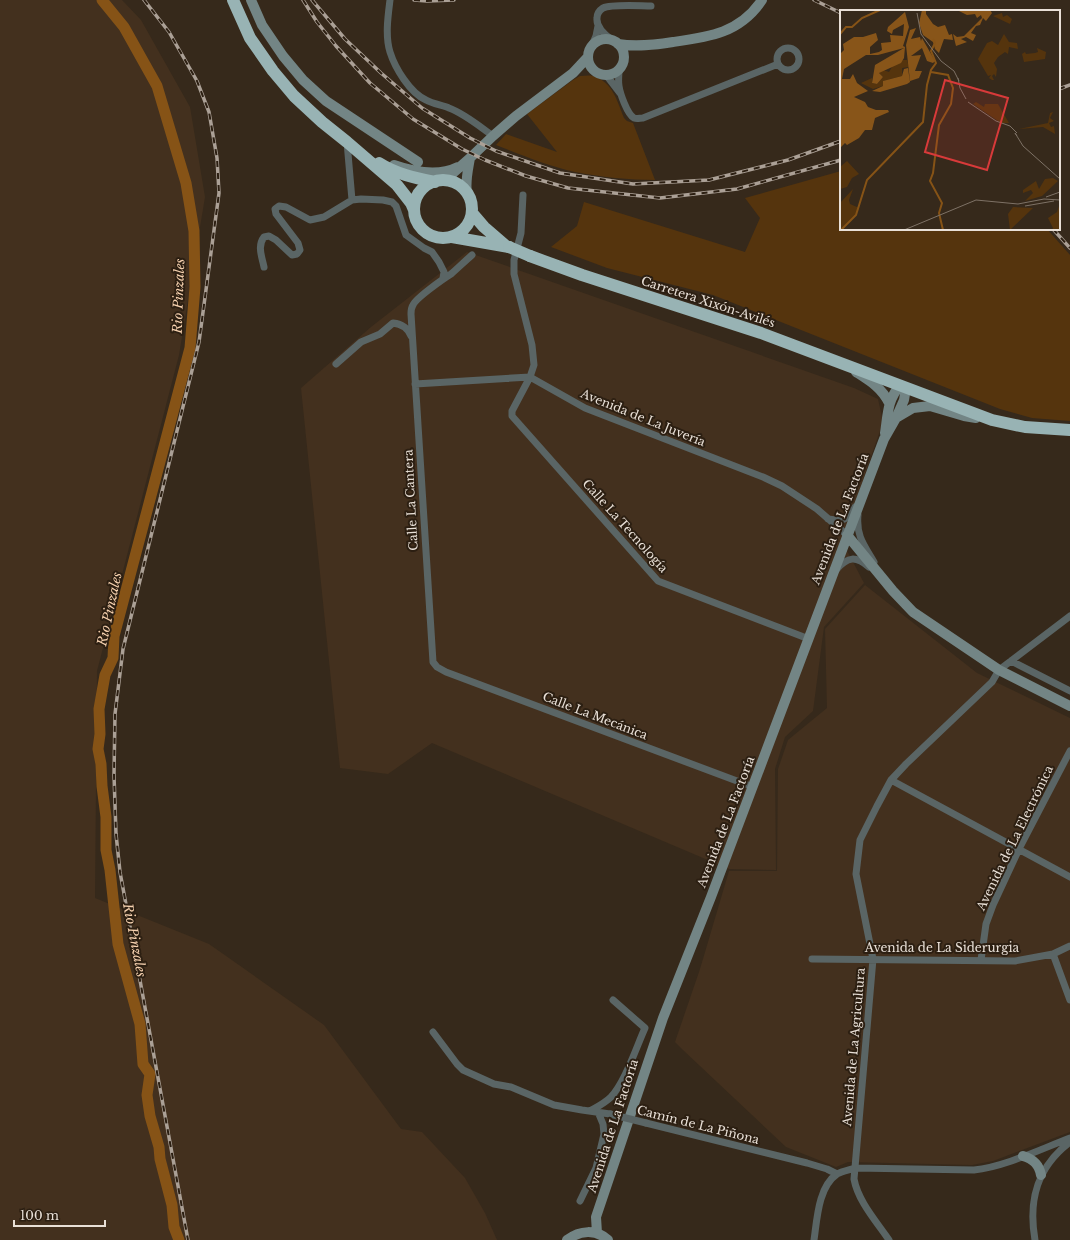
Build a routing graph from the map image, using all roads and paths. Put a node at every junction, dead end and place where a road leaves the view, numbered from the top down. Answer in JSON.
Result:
{"nodes":[{"id":1,"x":233,"y":0,"type":"edge"},
{"id":2,"x":251,"y":0,"type":"edge"},
{"id":3,"x":390,"y":0,"type":"edge"},
{"id":4,"x":761,"y":2,"type":"edge"},
{"id":5,"x":651,"y":6,"type":"dead end"},
{"id":6,"x":598,"y":26,"type":"junction"},
{"id":7,"x":615,"y":42,"type":"junction"},
{"id":8,"x":592,"y":45,"type":"junction"},
{"id":9,"x":643,"y":46,"type":"junction"},
{"id":10,"x":587,"y":58,"type":"junction"},
{"id":11,"x":778,"y":64,"type":"dead end"},
{"id":12,"x":621,"y":67,"type":"junction"},
{"id":13,"x":594,"y":72,"type":"junction"},
{"id":14,"x":573,"y":73,"type":"junction"},
{"id":15,"x":607,"y":76,"type":"junction"},
{"id":16,"x":621,"y":94,"type":"junction"},
{"id":17,"x":493,"y":136,"type":"junction"},
{"id":18,"x":347,"y":142,"type":"junction"},
{"id":19,"x":371,"y":158,"type":"junction"},
{"id":20,"x":468,"y":161,"type":"junction"},
{"id":21,"x":418,"y":162,"type":"dead end"},
{"id":22,"x":440,"y":181,"type":"junction"},
{"id":23,"x":467,"y":193,"type":"junction"},
{"id":24,"x":523,"y":196,"type":"dead end"},
{"id":25,"x":352,"y":200,"type":"junction"},
{"id":26,"x":414,"y":210,"type":"junction"},
{"id":27,"x":472,"y":213,"type":"junction"},
{"id":28,"x":452,"y":237,"type":"junction"},
{"id":29,"x":508,"y":247,"type":"junction"},
{"id":30,"x":472,"y":255,"type":"dead end"},
{"id":31,"x":264,"y":267,"type":"dead end"},
{"id":32,"x":443,"y":278,"type":"junction"},
{"id":33,"x":412,"y":336,"type":"junction"},
{"id":34,"x":336,"y":364,"type":"dead end"},
{"id":35,"x":842,"y":364,"type":"junction"},
{"id":36,"x":530,"y":377,"type":"junction"},
{"id":37,"x":415,"y":384,"type":"junction"},
{"id":38,"x":903,"y":387,"type":"junction"},
{"id":39,"x":889,"y":403,"type":"junction"},
{"id":40,"x":896,"y":418,"type":"junction"},
{"id":41,"x":992,"y":420,"type":"junction"},
{"id":42,"x":1070,"y":430,"type":"edge"},
{"id":43,"x":884,"y":439,"type":"junction"},
{"id":44,"x":860,"y":501,"type":"junction"},
{"id":45,"x":828,"y":519,"type":"junction"},
{"id":46,"x":847,"y":535,"type":"junction"},
{"id":47,"x":833,"y":574,"type":"junction"},
{"id":48,"x":880,"y":576,"type":"junction"},
{"id":49,"x":1070,"y":616,"type":"edge"},
{"id":50,"x":809,"y":639,"type":"junction"},
{"id":51,"x":1011,"y":661,"type":"junction"},
{"id":52,"x":433,"y":662,"type":"joint"},
{"id":53,"x":999,"y":670,"type":"junction"},
{"id":54,"x":1070,"y":691,"type":"edge"},
{"id":55,"x":1070,"y":706,"type":"edge"},
{"id":56,"x":1070,"y":751,"type":"edge"},
{"id":57,"x":891,"y":780,"type":"junction"},
{"id":58,"x":753,"y":787,"type":"junction"},
{"id":59,"x":1019,"y":848,"type":"junction"},
{"id":60,"x":1070,"y":876,"type":"edge"},
{"id":61,"x":1070,"y":946,"type":"edge"},
{"id":62,"x":1053,"y":954,"type":"junction"},
{"id":63,"x":812,"y":959,"type":"dead end"},
{"id":64,"x":873,"y":959,"type":"junction"},
{"id":65,"x":981,"y":960,"type":"junction"},
{"id":66,"x":613,"y":1000,"type":"dead end"},
{"id":67,"x":1070,"y":1000,"type":"edge"},
{"id":68,"x":433,"y":1032,"type":"dead end"},
{"id":69,"x":590,"y":1111,"type":"junction"},
{"id":70,"x":598,"y":1112,"type":"junction"},
{"id":71,"x":1070,"y":1138,"type":"edge"},
{"id":72,"x":1070,"y":1142,"type":"edge"},
{"id":73,"x":1022,"y":1156,"type":"junction"},
{"id":74,"x":855,"y":1168,"type":"junction"},
{"id":75,"x":837,"y":1174,"type":"junction"},
{"id":76,"x":1041,"y":1175,"type":"junction"},
{"id":77,"x":580,"y":1201,"type":"dead end"},
{"id":78,"x":596,"y":1217,"type":"junction"},
{"id":79,"x":581,"y":1233,"type":"junction"},
{"id":80,"x":597,"y":1234,"type":"junction"},
{"id":81,"x":567,"y":1240,"type":"edge"},
{"id":82,"x":608,"y":1240,"type":"edge"},
{"id":83,"x":814,"y":1240,"type":"edge"},
{"id":84,"x":889,"y":1240,"type":"edge"},
{"id":85,"x":1035,"y":1240,"type":"edge"}],
"edges":[{"from":1,"to":18,"type":"highway"},
{"from":2,"to":21,"type":"street"},
{"from":3,"to":17,"type":"street"},
{"from":4,"to":9,"type":"street"},
{"from":5,"to":6,"type":"street"},
{"from":6,"to":7,"type":"street"},
{"from":6,"to":8,"type":"street"},
{"from":7,"to":8,"type":"street"},
{"from":7,"to":9,"type":"street"},
{"from":7,"to":12,"type":"street"},
{"from":8,"to":10,"type":"street"},
{"from":9,"to":12,"type":"street"},
{"from":10,"to":13,"type":"street"},
{"from":10,"to":14,"type":"street"},
{"from":11,"to":16,"type":"street"},
{"from":12,"to":15,"type":"street"},
{"from":12,"to":16,"type":"street"},
{"from":13,"to":14,"type":"street"},
{"from":13,"to":15,"type":"street"},
{"from":14,"to":17,"type":"street"},
{"from":15,"to":16,"type":"street"},
{"from":17,"to":20,"type":"street"},
{"from":18,"to":19,"type":"highway"},
{"from":18,"to":25,"type":"street"},
{"from":18,"to":26,"type":"highway"},
{"from":19,"to":20,"type":"street"},
{"from":19,"to":22,"type":"highway"},
{"from":20,"to":22,"type":"street"},
{"from":20,"to":23,"type":"street"},
{"from":22,"to":23,"type":"highway"},
{"from":22,"to":26,"type":"highway"},
{"from":23,"to":27,"type":"highway"},
{"from":24,"to":36,"type":"street"},
{"from":25,"to":31,"type":"street"},
{"from":25,"to":32,"type":"street"},
{"from":26,"to":28,"type":"highway"},
{"from":27,"to":28,"type":"highway"},
{"from":27,"to":29,"type":"highway","name":"Carretera Xixón-Avilés"},
{"from":28,"to":29,"type":"highway","name":"Carretera Xixón-Avilés"},
{"from":29,"to":35,"type":"highway","name":"Carretera Xixón-Avilés","bridge":true},
{"from":30,"to":32,"type":"street","name":"Calle La Cantera"},
{"from":32,"to":33,"type":"street","name":"Calle La Cantera"},
{"from":33,"to":34,"type":"street"},
{"from":33,"to":37,"type":"street","name":"Calle La Cantera"},
{"from":35,"to":38,"type":"highway","name":"Carretera Xixón-Avilés"},
{"from":35,"to":39,"type":"street"},
{"from":36,"to":37,"type":"street"},
{"from":36,"to":45,"type":"street","name":"Avenida de La Juvería"},
{"from":36,"to":50,"type":"street","name":"Calle La Tecnología"},
{"from":37,"to":52,"type":"street","name":"Calle La Cantera"},
{"from":38,"to":39,"type":"street","name":"Avenida de La Factoría"},
{"from":38,"to":40,"type":"street","name":"Avenida de La Factoría"},
{"from":38,"to":41,"type":"highway","name":"Carretera Xixón-Avilés"},
{"from":39,"to":43,"type":"street","name":"Avenida de La Factoría"},
{"from":40,"to":41,"type":"street"},
{"from":40,"to":43,"type":"street","name":"Avenida de La Factoría"},
{"from":41,"to":42,"type":"highway","name":"Carretera Xixón-Avilés"},
{"from":43,"to":44,"type":"street","name":"Avenida de La Factoría"},
{"from":44,"to":45,"type":"street"},
{"from":44,"to":46,"type":"street","name":"Avenida de La Factoría"},
{"from":44,"to":48,"type":"street"},
{"from":45,"to":46,"type":"street","name":"Avenida de La Juvería"},
{"from":46,"to":47,"type":"street","name":"Avenida de La Factoría"},
{"from":46,"to":48,"type":"street"},
{"from":47,"to":48,"type":"street"},
{"from":47,"to":50,"type":"street","name":"Avenida de La Factoría"},
{"from":48,"to":53,"type":"street"},
{"from":49,"to":51,"type":"street","name":"Avenida de La Agricultura"},
{"from":50,"to":58,"type":"street","name":"Avenida de La Factoría"},
{"from":51,"to":53,"type":"street","name":"Avenida de La Agricultura"},
{"from":51,"to":54,"type":"street"},
{"from":52,"to":58,"type":"street","name":"Calle La Mecánica"},
{"from":53,"to":55,"type":"street"},
{"from":53,"to":57,"type":"street","name":"Avenida de La Agricultura"},
{"from":56,"to":59,"type":"street","name":"Avenida de La Electrónica"},
{"from":57,"to":59,"type":"street"},
{"from":57,"to":64,"type":"street","name":"Avenida de La Agricultura"},
{"from":58,"to":78,"type":"street","name":"Avenida de La Factoría"},
{"from":59,"to":60,"type":"street"},
{"from":59,"to":65,"type":"street","name":"Avenida de La Electrónica"},
{"from":61,"to":62,"type":"street","name":"Avenida de La Siderurgia"},
{"from":62,"to":65,"type":"street","name":"Avenida de La Siderurgia"},
{"from":62,"to":67,"type":"street"},
{"from":63,"to":64,"type":"street","name":"Avenida de La Siderurgia"},
{"from":64,"to":65,"type":"street","name":"Avenida de La Siderurgia"},
{"from":64,"to":74,"type":"street","name":"Avenida de La Agricultura"},
{"from":66,"to":69,"type":"street"},
{"from":68,"to":69,"type":"street","name":"Camín de La Piñona"},
{"from":69,"to":70,"type":"street","name":"Camín de La Piñona"},
{"from":70,"to":75,"type":"street","name":"Camín de La Piñona","bridge":true},
{"from":70,"to":77,"type":"street"},
{"from":71,"to":73,"type":"street"},
{"from":72,"to":76,"type":"street"},
{"from":73,"to":74,"type":"street"},
{"from":73,"to":76,"type":"street"},
{"from":74,"to":75,"type":"street"},
{"from":74,"to":84,"type":"street","name":"Avenida de La Agricultura"},
{"from":75,"to":83,"type":"street"},
{"from":76,"to":85,"type":"street"},
{"from":78,"to":79,"type":"street","name":"Avenida de La Factoría"},
{"from":78,"to":80,"type":"street","name":"Avenida de La Factoría"},
{"from":79,"to":80,"type":"street"},
{"from":79,"to":81,"type":"street"},
{"from":80,"to":82,"type":"street"}]}
